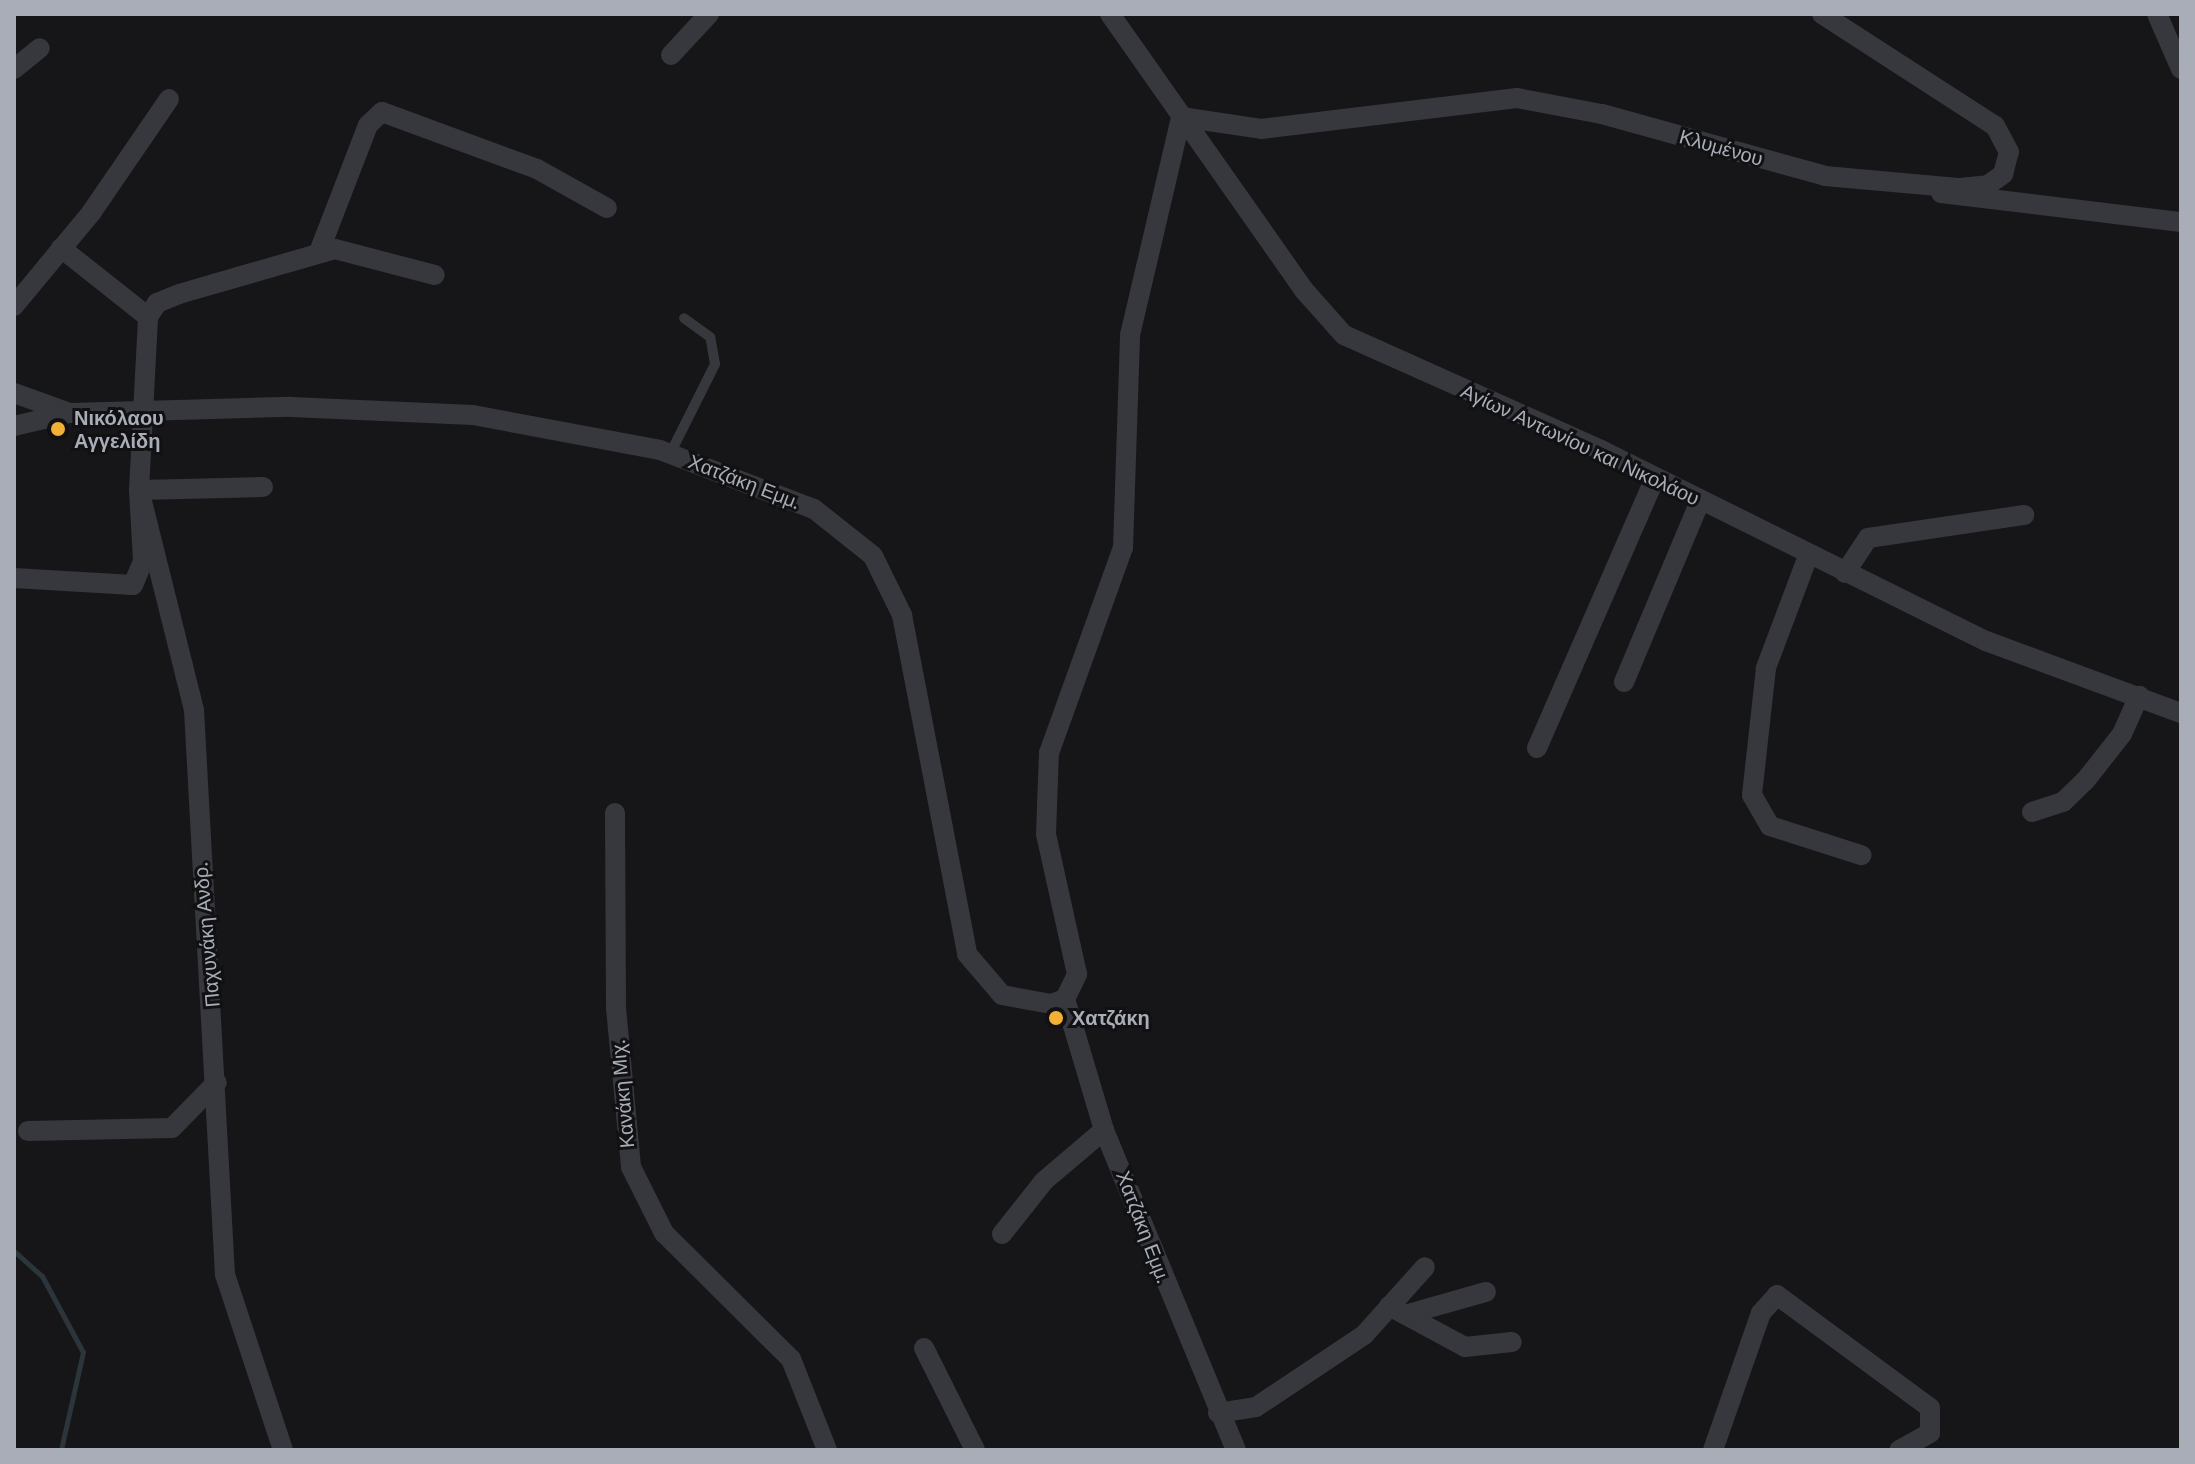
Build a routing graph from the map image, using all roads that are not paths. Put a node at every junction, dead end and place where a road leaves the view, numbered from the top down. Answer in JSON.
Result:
{"nodes":[{"id":1,"x":709,"y":14,"type":"edge"},
{"id":2,"x":1110,"y":14,"type":"edge"},
{"id":3,"x":1822,"y":14,"type":"edge"},
{"id":4,"x":2157,"y":14,"type":"edge"},
{"id":5,"x":40,"y":48,"type":"dead end"},
{"id":6,"x":671,"y":55,"type":"dead end"},
{"id":7,"x":14,"y":69,"type":"edge"},
{"id":8,"x":2181,"y":69,"type":"edge"},
{"id":9,"x":169,"y":99,"type":"dead end"},
{"id":10,"x":1181,"y":117,"type":"junction"},
{"id":11,"x":1928,"y":185,"type":"junction"},
{"id":12,"x":607,"y":208,"type":"dead end"},
{"id":13,"x":2181,"y":222,"type":"edge"},
{"id":14,"x":59,"y":250,"type":"junction"},
{"id":15,"x":319,"y":252,"type":"junction"},
{"id":16,"x":435,"y":275,"type":"dead end"},
{"id":17,"x":14,"y":306,"type":"edge"},
{"id":18,"x":148,"y":317,"type":"junction"},
{"id":19,"x":684,"y":318,"type":"dead end"},
{"id":20,"x":14,"y":393,"type":"edge"},
{"id":21,"x":70,"y":413,"type":"junction"},
{"id":22,"x":138,"y":416,"type":"junction"},
{"id":23,"x":14,"y":426,"type":"edge"},
{"id":24,"x":670,"y":454,"type":"junction"},
{"id":25,"x":1655,"y":478,"type":"junction"},
{"id":26,"x":263,"y":487,"type":"dead end"},
{"id":27,"x":139,"y":490,"type":"junction"},
{"id":28,"x":1700,"y":501,"type":"junction"},
{"id":29,"x":2024,"y":515,"type":"dead end"},
{"id":30,"x":1808,"y":556,"type":"junction"},
{"id":31,"x":1845,"y":573,"type":"junction"},
{"id":32,"x":14,"y":578,"type":"edge"},
{"id":33,"x":1624,"y":682,"type":"dead end"},
{"id":34,"x":2139,"y":696,"type":"junction"},
{"id":35,"x":2181,"y":713,"type":"edge"},
{"id":36,"x":1537,"y":748,"type":"dead end"},
{"id":37,"x":2032,"y":812,"type":"dead end"},
{"id":38,"x":615,"y":813,"type":"dead end"},
{"id":39,"x":1861,"y":855,"type":"dead end"},
{"id":40,"x":1065,"y":999,"type":"junction"},
{"id":41,"x":217,"y":1082,"type":"junction"},
{"id":42,"x":1104,"y":1130,"type":"junction"},
{"id":43,"x":28,"y":1131,"type":"dead end"},
{"id":44,"x":1002,"y":1234,"type":"dead end"},
{"id":45,"x":1425,"y":1267,"type":"dead end"},
{"id":46,"x":1486,"y":1292,"type":"dead end"},
{"id":47,"x":1399,"y":1310,"type":"junction"},
{"id":48,"x":1512,"y":1342,"type":"dead end"},
{"id":49,"x":924,"y":1348,"type":"dead end"},
{"id":50,"x":1218,"y":1413,"type":"junction"},
{"id":51,"x":283,"y":1450,"type":"edge"},
{"id":52,"x":827,"y":1450,"type":"edge"},
{"id":53,"x":975,"y":1450,"type":"edge"},
{"id":54,"x":1236,"y":1450,"type":"edge"},
{"id":55,"x":1713,"y":1450,"type":"edge"},
{"id":56,"x":1899,"y":1450,"type":"edge"}],
"edges":[{"from":1,"to":6,"type":"street"},
{"from":2,"to":10,"type":"street","name":"Αγίων Αντωνίου και Νικολάου"},
{"from":3,"to":11,"type":"street","name":"Κλυμένου"},
{"from":4,"to":8,"type":"street"},
{"from":5,"to":7,"type":"street"},
{"from":9,"to":14,"type":"street"},
{"from":10,"to":11,"type":"street","name":"Κλυμένου"},
{"from":10,"to":25,"type":"street","name":"Αγίων Αντωνίου και Νικολάου"},
{"from":10,"to":40,"type":"street"},
{"from":11,"to":13,"type":"street"},
{"from":12,"to":15,"type":"street"},
{"from":14,"to":17,"type":"street"},
{"from":14,"to":18,"type":"street"},
{"from":15,"to":16,"type":"street"},
{"from":15,"to":18,"type":"street"},
{"from":18,"to":22,"type":"street","name":"Παχυνάκη Ανδρ."},
{"from":19,"to":24,"type":"lane"},
{"from":20,"to":21,"type":"street"},
{"from":21,"to":22,"type":"street","name":"Χατζάκη Εμμ."},
{"from":21,"to":23,"type":"street"},
{"from":22,"to":24,"type":"street","name":"Χατζάκη Εμμ."},
{"from":22,"to":27,"type":"street","name":"Παχυνάκη Ανδρ."},
{"from":24,"to":40,"type":"street","name":"Χατζάκη Εμμ."},
{"from":25,"to":28,"type":"street","name":"Αγίων Αντωνίου και Νικολάου"},
{"from":25,"to":36,"type":"street"},
{"from":26,"to":27,"type":"street"},
{"from":27,"to":32,"type":"street"},
{"from":27,"to":41,"type":"street","name":"Παχυνάκη Ανδρ."},
{"from":28,"to":30,"type":"street","name":"Αγίων Αντωνίου και Νικολάου"},
{"from":28,"to":33,"type":"street"},
{"from":29,"to":31,"type":"street"},
{"from":30,"to":31,"type":"street","name":"Αγίων Αντωνίου και Νικολάου"},
{"from":30,"to":39,"type":"street"},
{"from":31,"to":34,"type":"street","name":"Αγίων Αντωνίου και Νικολάου"},
{"from":34,"to":35,"type":"street","name":"Αγίων Αντωνίου και Νικολάου"},
{"from":34,"to":37,"type":"street"},
{"from":38,"to":52,"type":"street","name":"Κανάκη Μιχ."},
{"from":40,"to":42,"type":"street","name":"Χατζάκη Εμμ."},
{"from":41,"to":43,"type":"street"},
{"from":41,"to":51,"type":"street","name":"Παχυνάκη Ανδρ."},
{"from":42,"to":44,"type":"street"},
{"from":42,"to":50,"type":"street","name":"Χατζάκη Εμμ."},
{"from":45,"to":47,"type":"street"},
{"from":46,"to":47,"type":"street"},
{"from":47,"to":48,"type":"street"},
{"from":47,"to":50,"type":"street"},
{"from":49,"to":53,"type":"street"},
{"from":50,"to":54,"type":"street","name":"Χατζάκη Εμμ."},
{"from":55,"to":56,"type":"street"}]}
